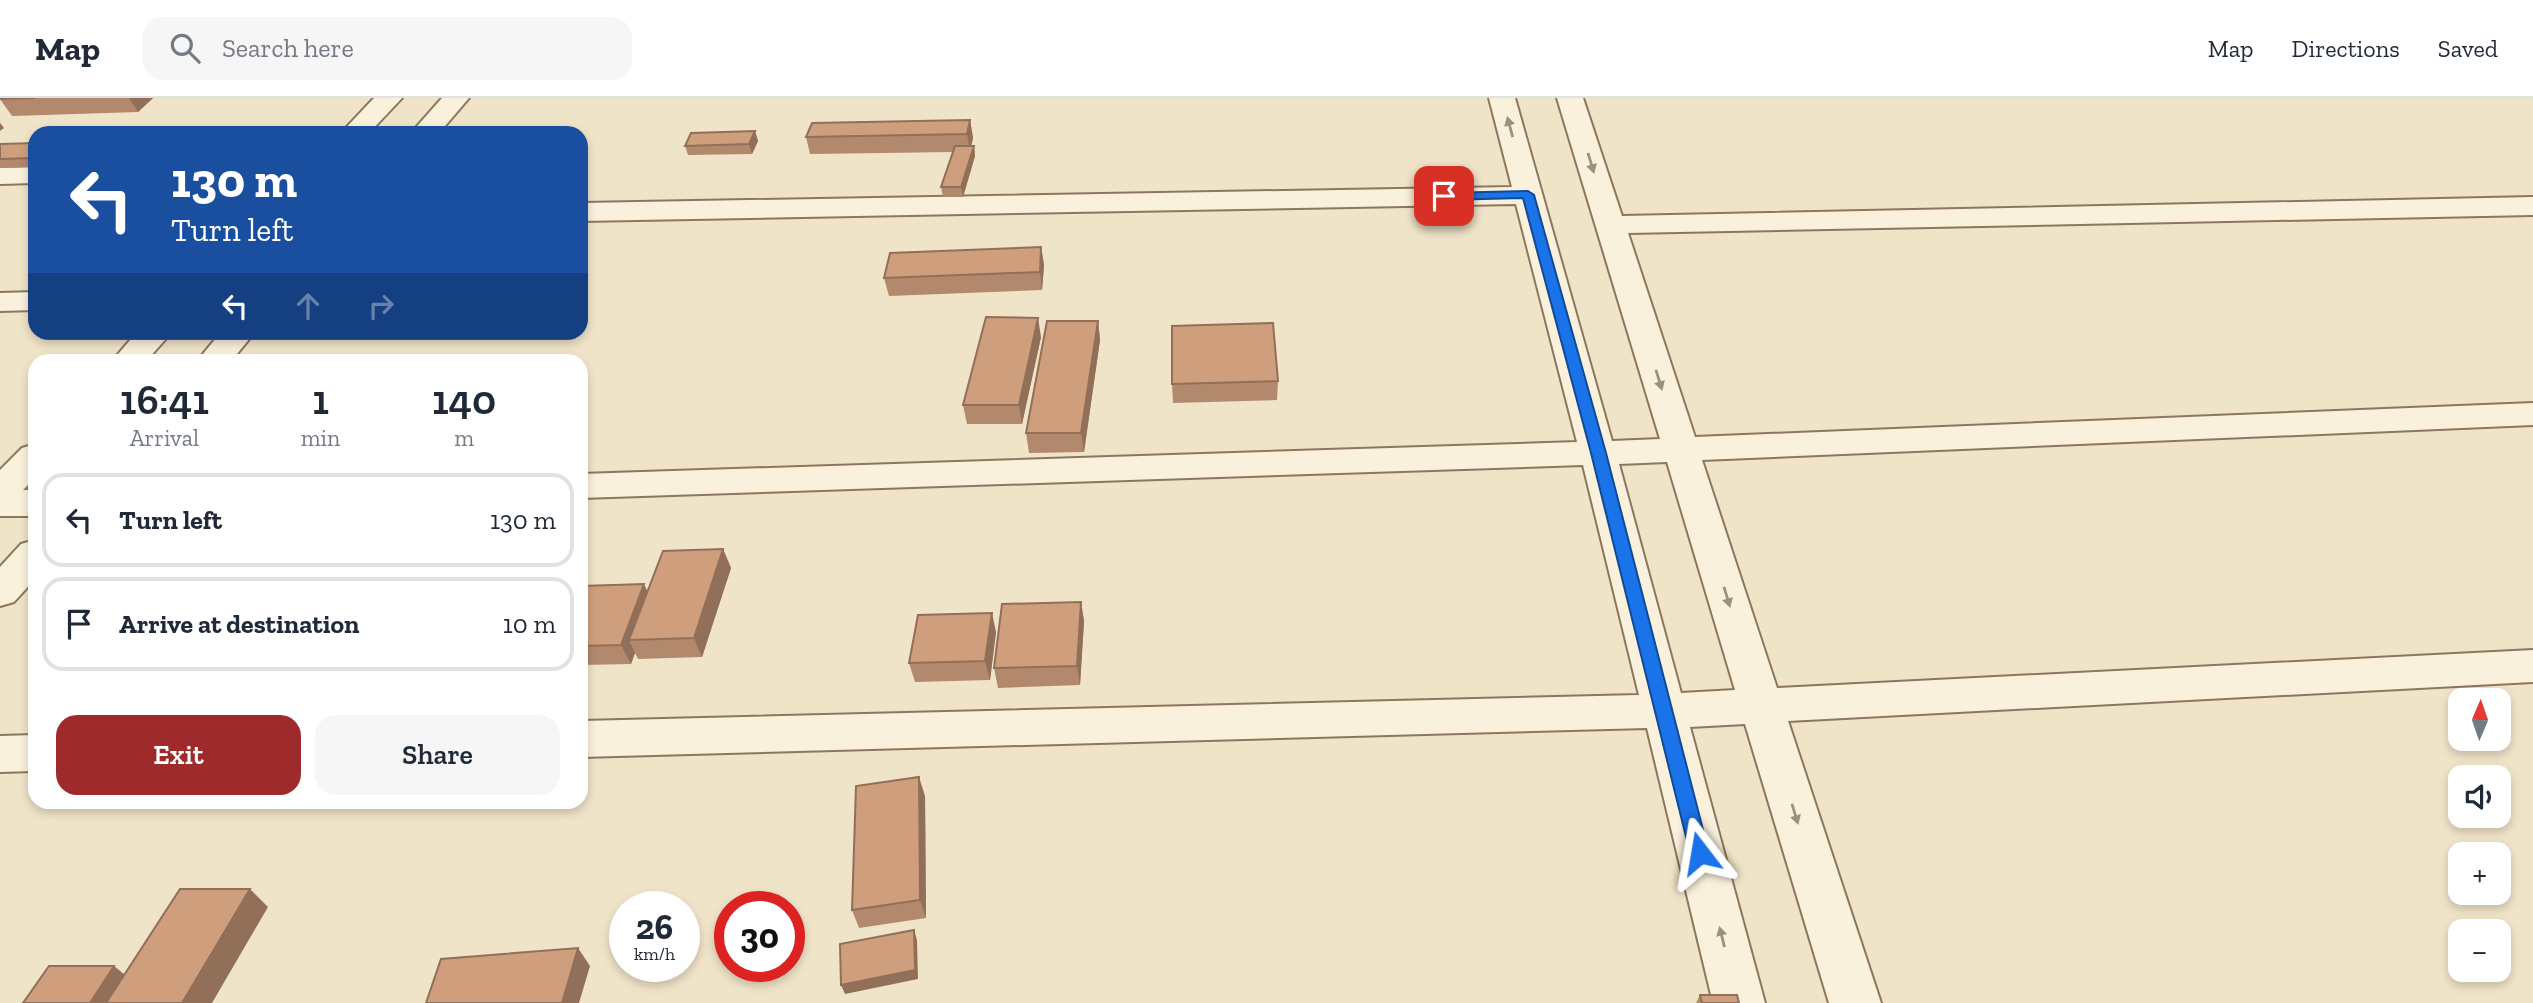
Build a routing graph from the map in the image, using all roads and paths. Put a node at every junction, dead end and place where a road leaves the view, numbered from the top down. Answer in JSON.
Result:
{"nodes":[{"id":1,"x":389,"y":98,"type":"edge"},
{"id":2,"x":456,"y":98,"type":"edge"},
{"id":3,"x":1502,"y":98,"type":"edge"},
{"id":4,"x":1570,"y":98,"type":"edge"},
{"id":5,"x":361,"y":126,"type":"edge"},
{"id":6,"x":430,"y":126,"type":"edge"},
{"id":7,"x":28,"y":175,"type":"edge"},
{"id":8,"x":0,"y":176,"type":"edge"},
{"id":9,"x":1528,"y":195,"type":"junction"},
{"id":10,"x":2533,"y":206,"type":"edge"},
{"id":11,"x":588,"y":212,"type":"edge"},
{"id":12,"x":1610,"y":225,"type":"junction"},
{"id":13,"x":28,"y":301,"type":"edge"},
{"id":14,"x":0,"y":302,"type":"edge"},
{"id":15,"x":148,"y":340,"type":"edge"},
{"id":16,"x":232,"y":340,"type":"edge"},
{"id":17,"x":135,"y":354,"type":"edge"},
{"id":18,"x":219,"y":354,"type":"edge"},
{"id":19,"x":2533,"y":414,"type":"edge"},
{"id":20,"x":1681,"y":449,"type":"junction"},
{"id":21,"x":1598,"y":453,"type":"junction"},
{"id":22,"x":21,"y":460,"type":"edge"},
{"id":23,"x":588,"y":486,"type":"edge"},
{"id":24,"x":0,"y":492,"type":"edge"},
{"id":25,"x":0,"y":503,"type":"edge"},
{"id":26,"x":28,"y":503,"type":"edge"},
{"id":27,"x":28,"y":562,"type":"edge"},
{"id":28,"x":0,"y":592,"type":"edge"},
{"id":29,"x":2533,"y":666,"type":"edge"},
{"id":30,"x":1761,"y":705,"type":"junction"},
{"id":31,"x":1664,"y":711,"type":"junction"},
{"id":32,"x":588,"y":739,"type":"edge"},
{"id":33,"x":28,"y":753,"type":"edge"},
{"id":34,"x":0,"y":754,"type":"edge"},
{"id":35,"x":1739,"y":1003,"type":"edge"},
{"id":36,"x":1855,"y":1003,"type":"edge"}],
"edges":[{"from":1,"to":5,"type":"street"},
{"from":2,"to":6,"type":"street"},
{"from":9,"to":3,"type":"street","one_way":true},
{"from":4,"to":12,"type":"street","one_way":true},
{"from":7,"to":8,"type":"street"},
{"from":9,"to":11,"type":"street"},
{"from":9,"to":21,"type":"street"},
{"from":10,"to":12,"type":"street"},
{"from":12,"to":20,"type":"street","one_way":true},
{"from":13,"to":14,"type":"street"},
{"from":15,"to":17,"type":"street"},
{"from":16,"to":18,"type":"street"},
{"from":19,"to":20,"type":"street"},
{"from":20,"to":21,"type":"street"},
{"from":20,"to":30,"type":"street","one_way":true},
{"from":21,"to":23,"type":"street"},
{"from":21,"to":31,"type":"street"},
{"from":22,"to":24,"type":"street"},
{"from":25,"to":26,"type":"street"},
{"from":27,"to":28,"type":"street"},
{"from":29,"to":30,"type":"street"},
{"from":30,"to":31,"type":"street"},
{"from":30,"to":36,"type":"street","one_way":true},
{"from":31,"to":32,"type":"street"},
{"from":35,"to":31,"type":"street","one_way":true},
{"from":33,"to":34,"type":"street"}]}
